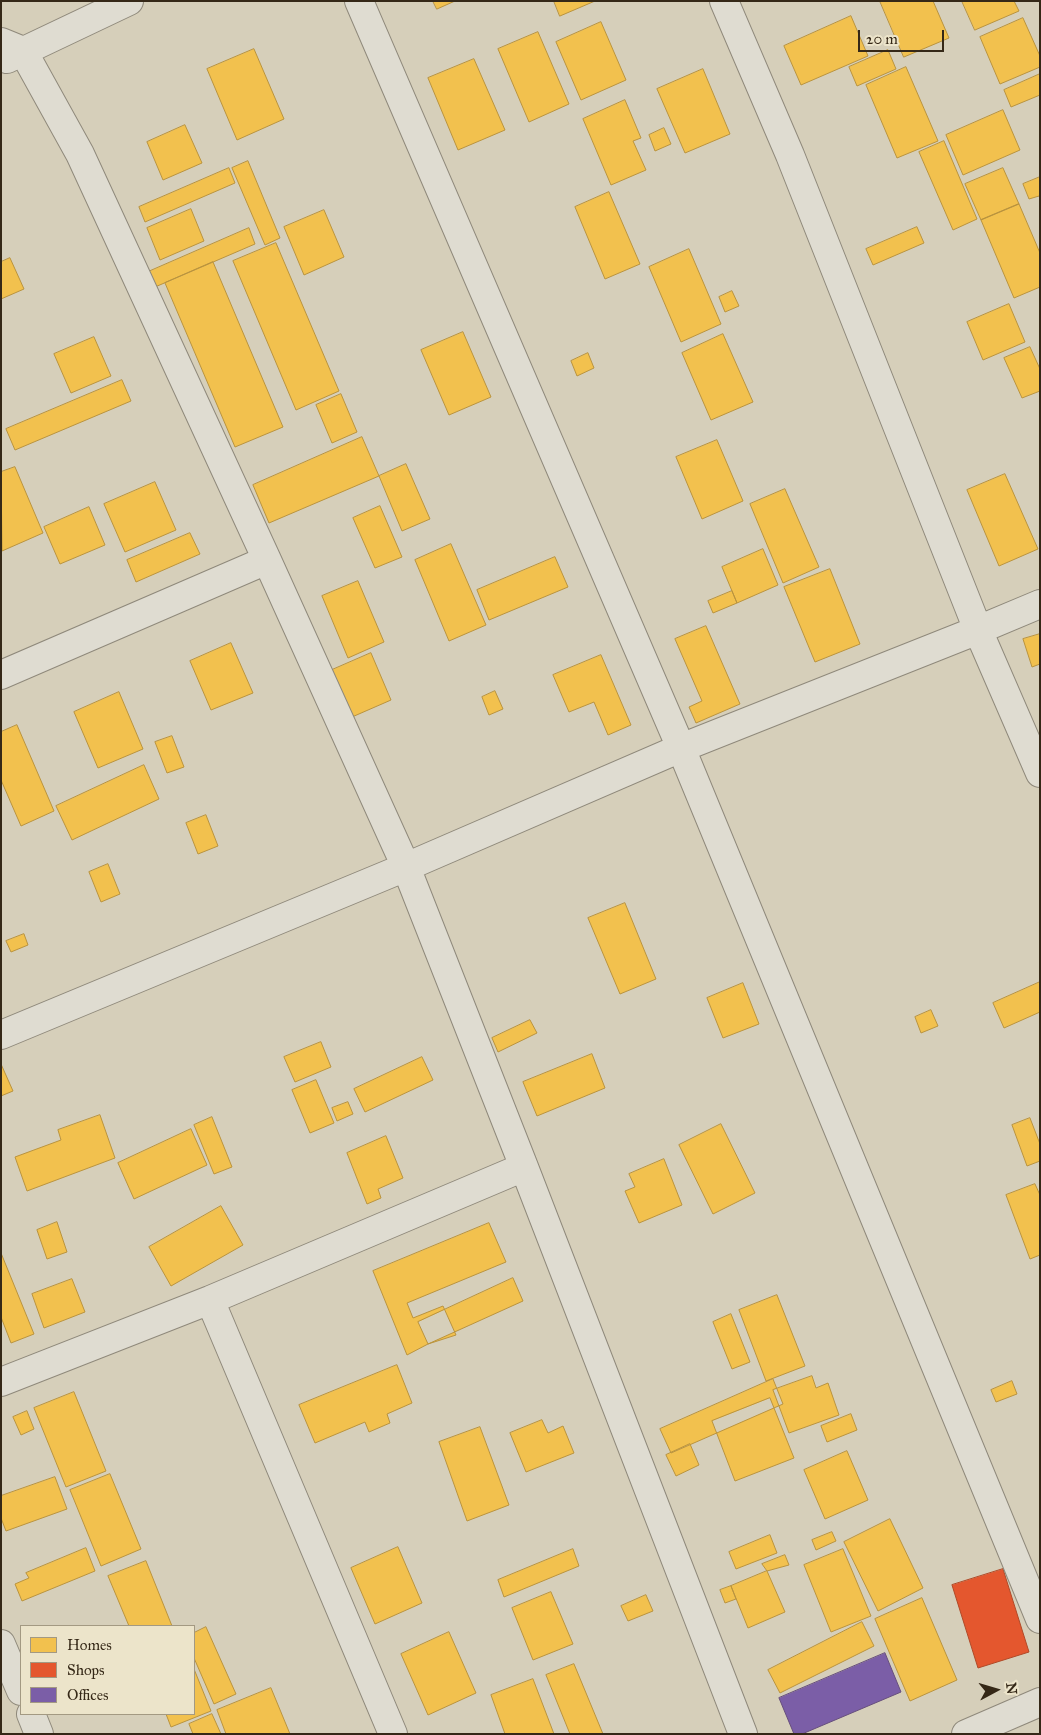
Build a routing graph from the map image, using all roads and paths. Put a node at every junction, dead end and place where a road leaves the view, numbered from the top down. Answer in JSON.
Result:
{"nodes":[{"id":1,"x":129,"y":1,"type":"edge"},
{"id":2,"x":360,"y":1,"type":"edge"},
{"id":3,"x":724,"y":1,"type":"edge"},
{"id":4,"x":8,"y":52,"type":"edge"},
{"id":5,"x":267,"y":560,"type":"junction"},
{"id":6,"x":1040,"y":604,"type":"edge"},
{"id":7,"x":978,"y":630,"type":"junction"},
{"id":8,"x":1,"y":675,"type":"edge"},
{"id":9,"x":680,"y":748,"type":"junction"},
{"id":10,"x":1040,"y":773,"type":"edge"},
{"id":11,"x":406,"y":867,"type":"junction"},
{"id":12,"x":1,"y":1035,"type":"edge"},
{"id":13,"x":524,"y":1167,"type":"junction"},
{"id":14,"x":210,"y":1300,"type":"junction"},
{"id":15,"x":1,"y":1382,"type":"edge"},
{"id":16,"x":1040,"y":1619,"type":"edge"},
{"id":17,"x":1,"y":1644,"type":"edge"},
{"id":18,"x":20,"y":1689,"type":"edge"},
{"id":19,"x":1040,"y":1702,"type":"edge"},
{"id":20,"x":31,"y":1715,"type":"edge"},
{"id":21,"x":39,"y":1734,"type":"edge"},
{"id":22,"x":393,"y":1734,"type":"edge"},
{"id":23,"x":743,"y":1734,"type":"edge"},
{"id":24,"x":966,"y":1734,"type":"edge"}],
"edges":[{"from":1,"to":4,"type":"street"},
{"from":2,"to":9,"type":"street"},
{"from":3,"to":7,"type":"street"},
{"from":4,"to":5,"type":"street"},
{"from":5,"to":8,"type":"street"},
{"from":5,"to":11,"type":"street"},
{"from":6,"to":7,"type":"street"},
{"from":7,"to":9,"type":"street"},
{"from":7,"to":10,"type":"street"},
{"from":9,"to":11,"type":"street"},
{"from":9,"to":16,"type":"street"},
{"from":11,"to":12,"type":"street"},
{"from":11,"to":13,"type":"street"},
{"from":13,"to":14,"type":"street"},
{"from":13,"to":23,"type":"street"},
{"from":14,"to":15,"type":"street"},
{"from":14,"to":22,"type":"street"},
{"from":17,"to":18,"type":"street"},
{"from":19,"to":24,"type":"street"},
{"from":20,"to":21,"type":"street"}]}
